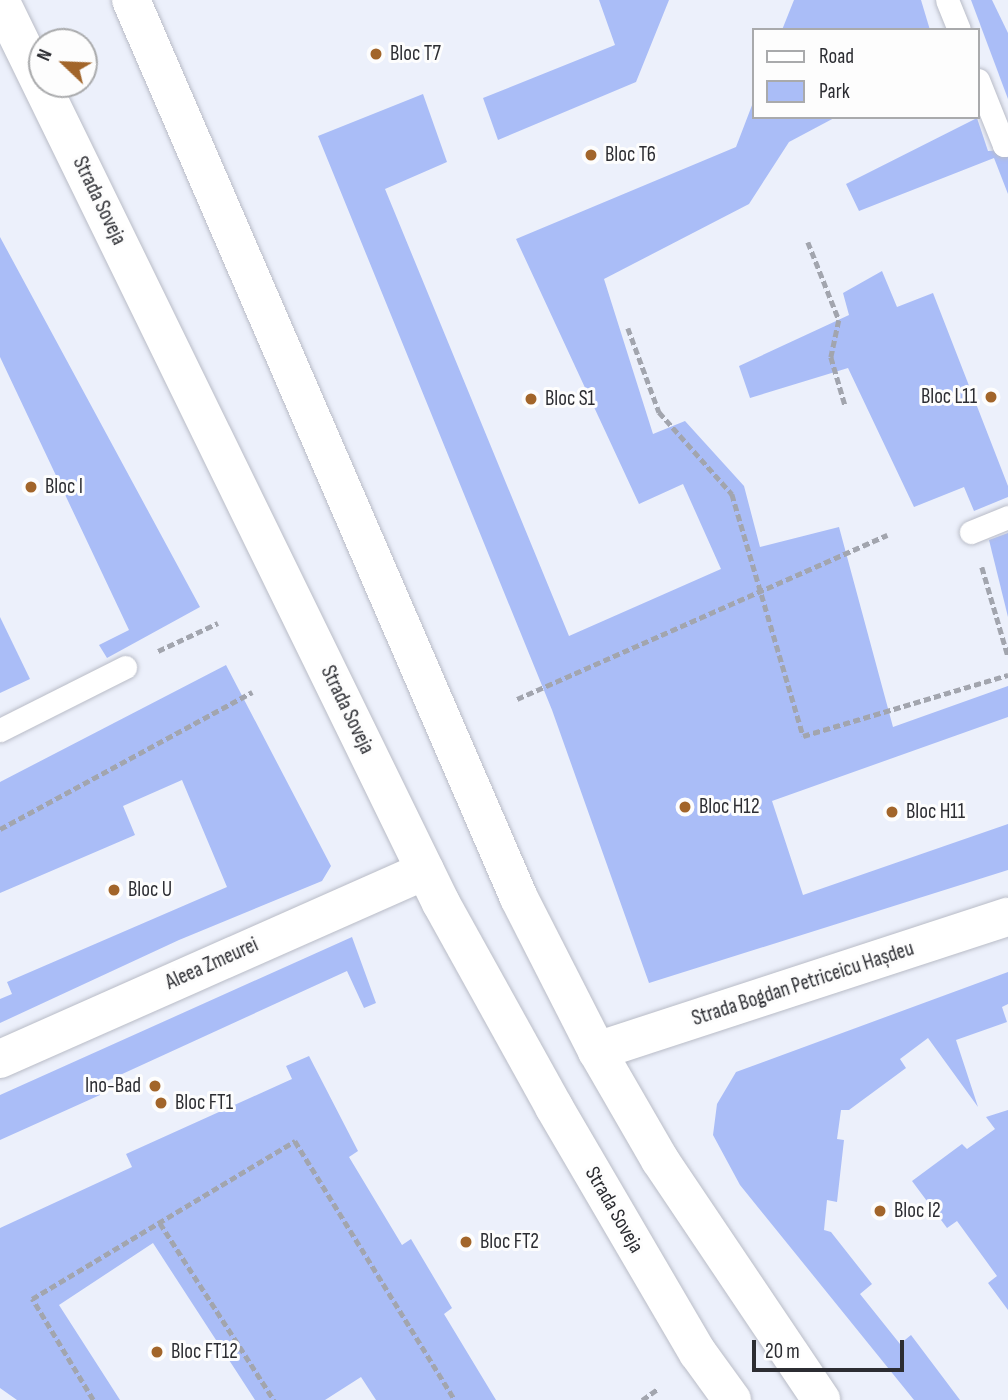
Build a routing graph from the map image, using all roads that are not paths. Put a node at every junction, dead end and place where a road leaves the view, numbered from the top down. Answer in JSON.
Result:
{"nodes":[{"id":1,"x":0,"y":0,"type":"edge"},
{"id":2,"x":131,"y":0,"type":"edge"},
{"id":3,"x":947,"y":0,"type":"edge"},
{"id":4,"x":958,"y":28,"type":"edge"},
{"id":5,"x":980,"y":85,"type":"edge"},
{"id":6,"x":1008,"y":143,"type":"edge"},
{"id":7,"x":1008,"y":517,"type":"edge"},
{"id":8,"x":971,"y":532,"type":"road end"},
{"id":9,"x":125,"y":667,"type":"road end"},
{"id":10,"x":0,"y":730,"type":"edge"},
{"id":11,"x":425,"y":871,"type":"junction"},
{"id":12,"x":1008,"y":917,"type":"edge"},
{"id":13,"x":597,"y":1051,"type":"junction"},
{"id":14,"x":0,"y":1059,"type":"edge"},
{"id":15,"x":732,"y":1400,"type":"edge"},
{"id":16,"x":821,"y":1400,"type":"edge"}],
"edges":[{"from":1,"to":11,"type":"main road","name":"Strada Soveja"},
{"from":2,"to":13,"type":"main road"},
{"from":3,"to":4,"type":"lane"},
{"from":5,"to":6,"type":"lane"},
{"from":7,"to":8,"type":"lane"},
{"from":9,"to":10,"type":"lane"},
{"from":11,"to":14,"type":"main road","name":"Aleea Zmeurei"},
{"from":11,"to":15,"type":"main road","name":"Strada Soveja"},
{"from":12,"to":13,"type":"main road","name":"Strada Bogdan Petriceicu Hașdeu"},
{"from":13,"to":16,"type":"main road"}]}
